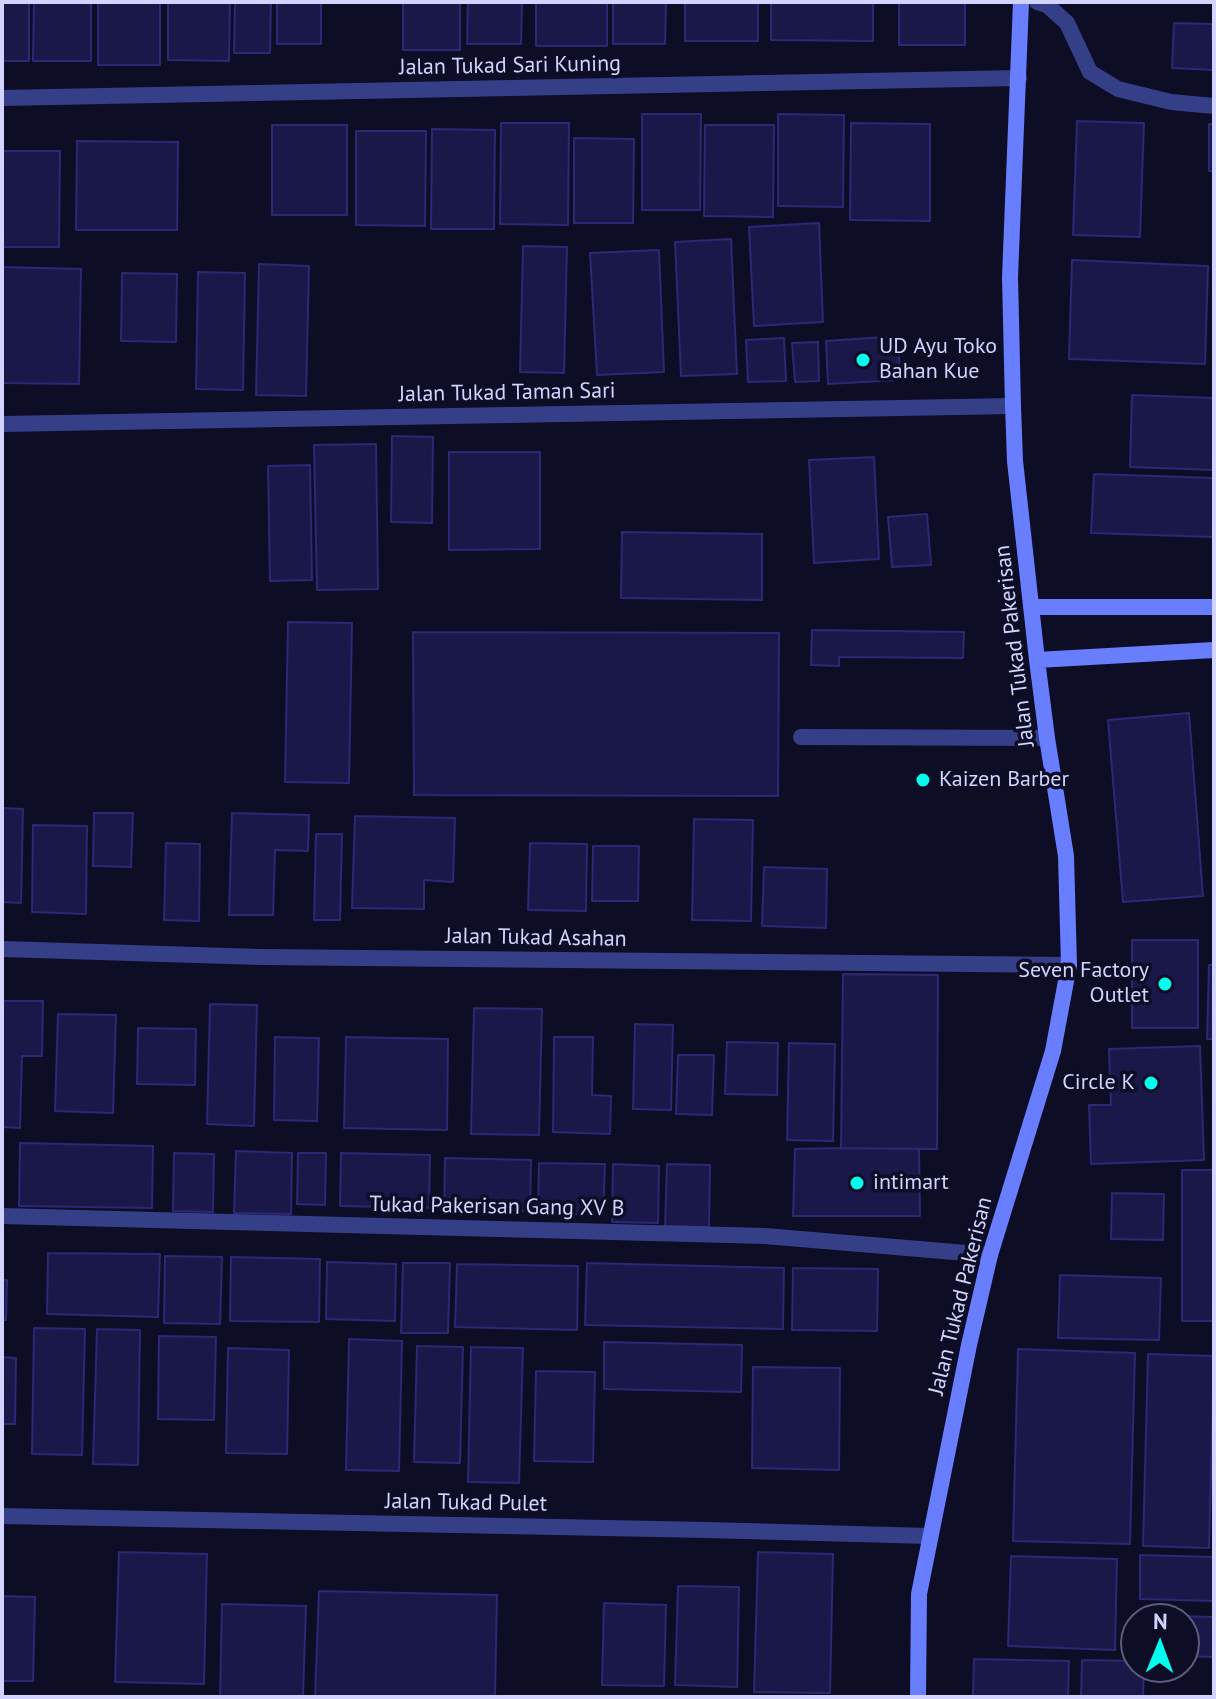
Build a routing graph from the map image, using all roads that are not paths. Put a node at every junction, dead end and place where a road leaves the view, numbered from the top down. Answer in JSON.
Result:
{"nodes":[{"id":1,"x":1021,"y":2,"type":"edge"},
{"id":2,"x":1037,"y":2,"type":"edge"},
{"id":3,"x":1019,"y":78,"type":"junction"},
{"id":4,"x":2,"y":98,"type":"edge"},
{"id":5,"x":1214,"y":106,"type":"edge"},
{"id":6,"x":1013,"y":406,"type":"junction"},
{"id":7,"x":2,"y":424,"type":"edge"},
{"id":8,"x":1032,"y":607,"type":"junction"},
{"id":9,"x":1214,"y":607,"type":"edge"},
{"id":10,"x":1214,"y":650,"type":"edge"},
{"id":11,"x":1037,"y":660,"type":"junction"},
{"id":12,"x":801,"y":737,"type":"dead end"},
{"id":13,"x":1047,"y":738,"type":"junction"},
{"id":14,"x":2,"y":949,"type":"edge"},
{"id":15,"x":1069,"y":965,"type":"junction"},
{"id":16,"x":2,"y":1216,"type":"edge"},
{"id":17,"x":990,"y":1255,"type":"junction"},
{"id":18,"x":2,"y":1516,"type":"edge"},
{"id":19,"x":930,"y":1536,"type":"junction"},
{"id":20,"x":918,"y":1697,"type":"edge"}],
"edges":[{"from":1,"to":3,"type":"street","name":"Jalan Tukad Pakerisan"},
{"from":2,"to":5,"type":"street"},
{"from":3,"to":4,"type":"street","name":"Jalan Tukad Sari Kuning"},
{"from":3,"to":6,"type":"street","name":"Jalan Tukad Pakerisan"},
{"from":6,"to":7,"type":"street","name":"Jalan Tukad Taman Sari"},
{"from":6,"to":8,"type":"street","name":"Jalan Tukad Pakerisan"},
{"from":8,"to":9,"type":"street"},
{"from":8,"to":11,"type":"street","name":"Jalan Tukad Pakerisan"},
{"from":10,"to":11,"type":"street"},
{"from":11,"to":13,"type":"street","name":"Jalan Tukad Pakerisan"},
{"from":12,"to":13,"type":"street"},
{"from":13,"to":15,"type":"street","name":"Jalan Tukad Pakerisan"},
{"from":14,"to":15,"type":"street","name":"Jalan Tukad Asahan"},
{"from":15,"to":17,"type":"street","name":"Jalan Tukad Pakerisan"},
{"from":16,"to":17,"type":"street","name":"Tukad Pakerisan Gang XV B"},
{"from":17,"to":19,"type":"street","name":"Jalan Tukad Pakerisan"},
{"from":18,"to":19,"type":"street","name":"Jalan Tukad Pulet"},
{"from":19,"to":20,"type":"street","name":"Jalan Tukad Pakerisan"}]}
